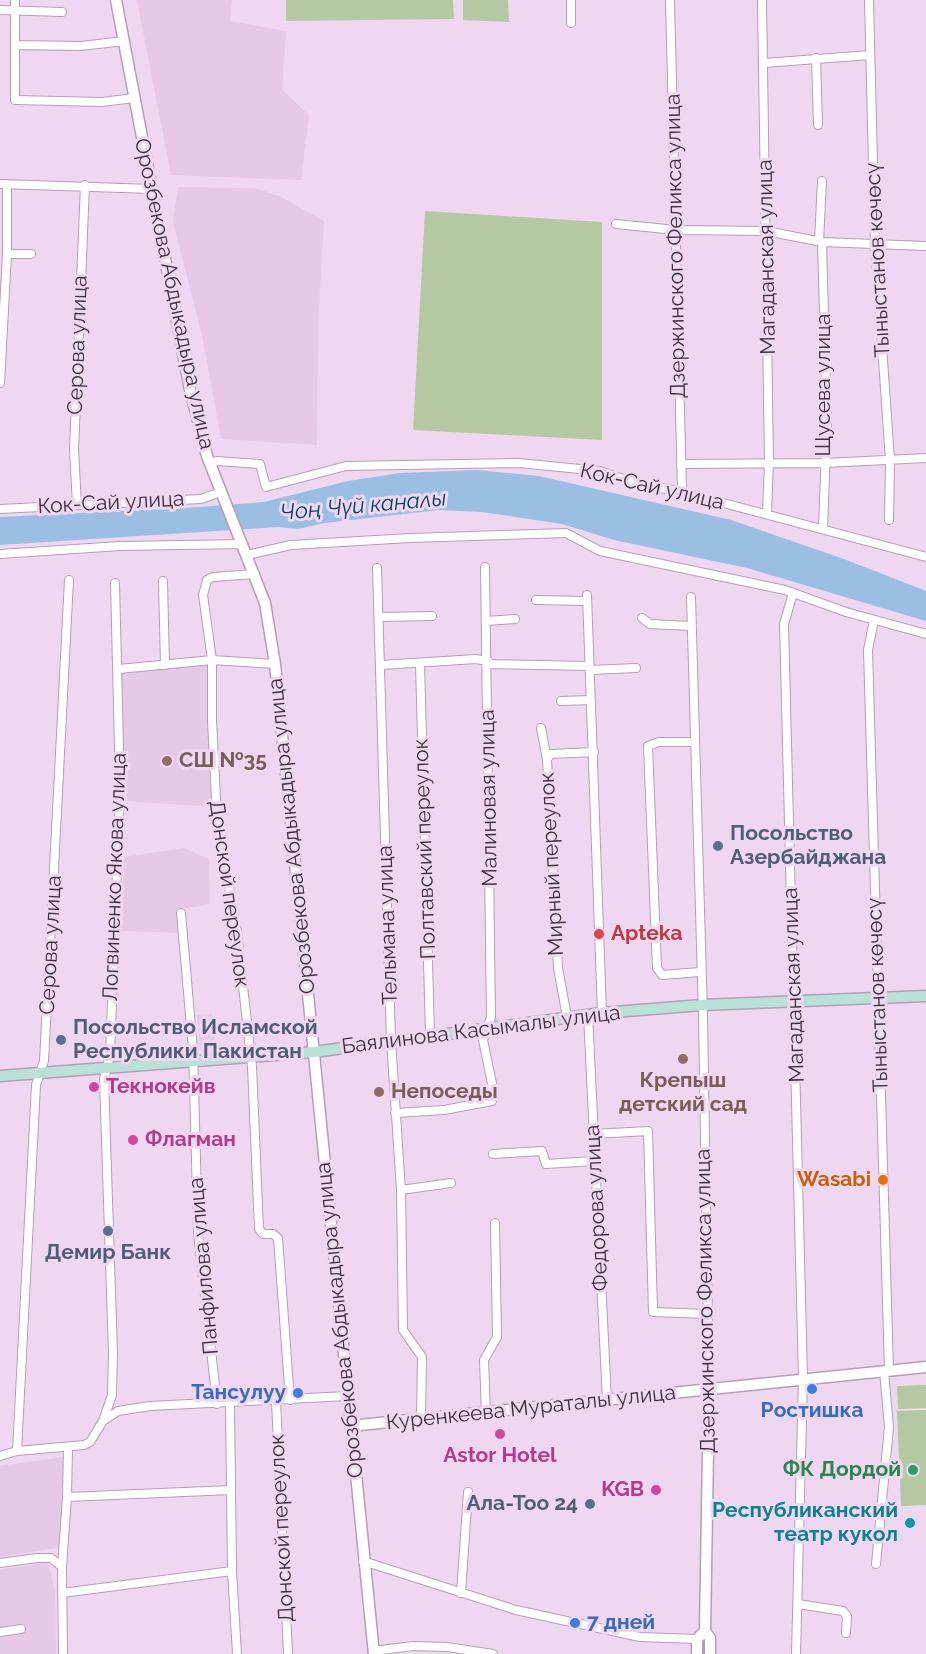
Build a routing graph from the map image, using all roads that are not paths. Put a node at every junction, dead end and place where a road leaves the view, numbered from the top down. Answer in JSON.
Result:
{"nodes":[{"id":1,"x":15,"y":0,"type":"edge"},
{"id":2,"x":116,"y":0,"type":"edge"},
{"id":3,"x":571,"y":0,"type":"edge"},
{"id":4,"x":670,"y":0,"type":"edge"},
{"id":5,"x":762,"y":0,"type":"edge"},
{"id":6,"x":869,"y":0,"type":"edge"},
{"id":7,"x":0,"y":10,"type":"edge"},
{"id":8,"x":15,"y":10,"type":"junction"},
{"id":9,"x":62,"y":12,"type":"dead end"},
{"id":10,"x":571,"y":23,"type":"dead end"},
{"id":11,"x":124,"y":41,"type":"junction"},
{"id":12,"x":15,"y":45,"type":"junction"},
{"id":13,"x":870,"y":55,"type":"junction"},
{"id":14,"x":816,"y":58,"type":"junction"},
{"id":15,"x":764,"y":63,"type":"junction"},
{"id":16,"x":134,"y":98,"type":"junction"},
{"id":17,"x":818,"y":125,"type":"dead end"},
{"id":18,"x":822,"y":181,"type":"dead end"},
{"id":19,"x":4,"y":184,"type":"edge"},
{"id":20,"x":85,"y":185,"type":"junction"},
{"id":21,"x":152,"y":189,"type":"junction"},
{"id":22,"x":616,"y":224,"type":"dead end"},
{"id":23,"x":675,"y":230,"type":"junction"},
{"id":24,"x":766,"y":231,"type":"junction"},
{"id":25,"x":820,"y":242,"type":"junction"},
{"id":26,"x":875,"y":246,"type":"junction"},
{"id":27,"x":926,"y":246,"type":"edge"},
{"id":28,"x":32,"y":254,"type":"dead end"},
{"id":29,"x":4,"y":259,"type":"edge"},
{"id":30,"x":0,"y":383,"type":"edge"},
{"id":31,"x":926,"y":458,"type":"edge"},
{"id":32,"x":890,"y":460,"type":"junction"},
{"id":33,"x":769,"y":462,"type":"junction"},
{"id":34,"x":825,"y":463,"type":"junction"},
{"id":35,"x":210,"y":464,"type":"junction"},
{"id":36,"x":681,"y":464,"type":"junction"},
{"id":37,"x":682,"y":492,"type":"junction"},
{"id":38,"x":222,"y":495,"type":"junction"},
{"id":39,"x":77,"y":505,"type":"junction"},
{"id":40,"x":0,"y":509,"type":"edge"},
{"id":41,"x":767,"y":513,"type":"junction"},
{"id":42,"x":889,"y":520,"type":"dead end"},
{"id":43,"x":824,"y":528,"type":"junction"},
{"id":44,"x":244,"y":546,"type":"junction"},
{"id":45,"x":0,"y":554,"type":"edge"},
{"id":46,"x":926,"y":557,"type":"edge"},
{"id":47,"x":485,"y":567,"type":"dead end"},
{"id":48,"x":377,"y":568,"type":"dead end"},
{"id":49,"x":255,"y":574,"type":"junction"},
{"id":50,"x":69,"y":580,"type":"dead end"},
{"id":51,"x":163,"y":581,"type":"dead end"},
{"id":52,"x":115,"y":583,"type":"dead end"},
{"id":53,"x":793,"y":593,"type":"junction"},
{"id":54,"x":691,"y":597,"type":"dead end"},
{"id":55,"x":536,"y":600,"type":"dead end"},
{"id":56,"x":379,"y":616,"type":"junction"},
{"id":57,"x":432,"y":616,"type":"dead end"},
{"id":58,"x":642,"y":618,"type":"dead end"},
{"id":59,"x":515,"y":619,"type":"dead end"},
{"id":60,"x":874,"y":620,"type":"junction"},
{"id":61,"x":486,"y":621,"type":"junction"},
{"id":62,"x":691,"y":626,"type":"junction"},
{"id":63,"x":926,"y":634,"type":"edge"},
{"id":64,"x":212,"y":660,"type":"junction"},
{"id":65,"x":488,"y":662,"type":"junction"},
{"id":66,"x":420,"y":663,"type":"junction"},
{"id":67,"x":275,"y":664,"type":"junction"},
{"id":68,"x":165,"y":665,"type":"junction"},
{"id":69,"x":381,"y":665,"type":"junction"},
{"id":70,"x":590,"y":668,"type":"junction"},
{"id":71,"x":636,"y":668,"type":"dead end"},
{"id":72,"x":119,"y":669,"type":"junction"},
{"id":73,"x":591,"y":700,"type":"junction"},
{"id":74,"x":561,"y":701,"type":"dead end"},
{"id":75,"x":541,"y":728,"type":"dead end"},
{"id":76,"x":694,"y":742,"type":"junction"},
{"id":77,"x":594,"y":752,"type":"junction"},
{"id":78,"x":547,"y":759,"type":"junction"},
{"id":79,"x":181,"y":913,"type":"dead end"},
{"id":80,"x":700,"y":972,"type":"junction"},
{"id":81,"x":926,"y":996,"type":"edge"},
{"id":82,"x":878,"y":997,"type":"junction"},
{"id":83,"x":795,"y":1001,"type":"junction"},
{"id":84,"x":702,"y":1005,"type":"junction"},
{"id":85,"x":602,"y":1013,"type":"junction"},
{"id":86,"x":588,"y":1015,"type":"junction"},
{"id":87,"x":567,"y":1017,"type":"junction"},
{"id":88,"x":487,"y":1028,"type":"junction"},
{"id":89,"x":430,"y":1035,"type":"junction"},
{"id":90,"x":391,"y":1041,"type":"junction"},
{"id":91,"x":314,"y":1052,"type":"junction"},
{"id":92,"x":250,"y":1057,"type":"junction"},
{"id":93,"x":192,"y":1061,"type":"junction"},
{"id":94,"x":108,"y":1068,"type":"junction"},
{"id":95,"x":40,"y":1073,"type":"junction"},
{"id":96,"x":0,"y":1076,"type":"edge"},
{"id":97,"x":395,"y":1113,"type":"junction"},
{"id":98,"x":593,"y":1134,"type":"junction"},
{"id":99,"x":494,"y":1154,"type":"dead end"},
{"id":100,"x":594,"y":1161,"type":"junction"},
{"id":101,"x":451,"y":1183,"type":"dead end"},
{"id":102,"x":401,"y":1190,"type":"junction"},
{"id":103,"x":495,"y":1223,"type":"dead end"},
{"id":104,"x":707,"y":1314,"type":"junction"},
{"id":105,"x":926,"y":1367,"type":"edge"},
{"id":106,"x":886,"y":1371,"type":"junction"},
{"id":107,"x":803,"y":1378,"type":"junction"},
{"id":108,"x":709,"y":1390,"type":"junction"},
{"id":109,"x":347,"y":1396,"type":"junction"},
{"id":110,"x":290,"y":1400,"type":"junction"},
{"id":111,"x":276,"y":1401,"type":"junction"},
{"id":112,"x":607,"y":1401,"type":"junction"},
{"id":113,"x":218,"y":1404,"type":"junction"},
{"id":114,"x":230,"y":1404,"type":"junction"},
{"id":115,"x":486,"y":1414,"type":"junction"},
{"id":116,"x":422,"y":1420,"type":"junction"},
{"id":117,"x":103,"y":1421,"type":"junction"},
{"id":118,"x":350,"y":1426,"type":"junction"},
{"id":119,"x":68,"y":1447,"type":"junction"},
{"id":120,"x":17,"y":1451,"type":"junction"},
{"id":121,"x":0,"y":1456,"type":"edge"},
{"id":122,"x":231,"y":1490,"type":"junction"},
{"id":123,"x":468,"y":1492,"type":"dead end"},
{"id":124,"x":67,"y":1497,"type":"junction"},
{"id":125,"x":363,"y":1561,"type":"junction"},
{"id":126,"x":0,"y":1563,"type":"edge"},
{"id":127,"x":876,"y":1564,"type":"dead end"},
{"id":128,"x":62,"y":1567,"type":"junction"},
{"id":129,"x":232,"y":1571,"type":"junction"},
{"id":130,"x":63,"y":1593,"type":"junction"},
{"id":131,"x":461,"y":1593,"type":"junction"},
{"id":132,"x":798,"y":1604,"type":"junction"},
{"id":133,"x":21,"y":1629,"type":"dead end"},
{"id":134,"x":0,"y":1632,"type":"edge"},
{"id":135,"x":846,"y":1633,"type":"dead end"},
{"id":136,"x":701,"y":1635,"type":"junction"},
{"id":137,"x":447,"y":1650,"type":"edge"},
{"id":138,"x":374,"y":1653,"type":"edge"},
{"id":139,"x":63,"y":1654,"type":"edge"},
{"id":140,"x":237,"y":1654,"type":"edge"},
{"id":141,"x":288,"y":1654,"type":"edge"},
{"id":142,"x":493,"y":1654,"type":"edge"},
{"id":143,"x":697,"y":1654,"type":"edge"},
{"id":144,"x":710,"y":1654,"type":"edge"},
{"id":145,"x":796,"y":1654,"type":"edge"}],
"edges":[{"from":1,"to":8,"type":"street"},
{"from":2,"to":11,"type":"street","name":"Орозбекова Абдыкадыра улица"},
{"from":3,"to":10,"type":"street"},
{"from":4,"to":23,"type":"street","name":"Дзержинского Феликса улица"},
{"from":5,"to":15,"type":"street","name":"Магаданская улица"},
{"from":6,"to":13,"type":"street","name":"Тыныстанов көчөсү"},
{"from":7,"to":8,"type":"street"},
{"from":8,"to":9,"type":"street"},
{"from":8,"to":12,"type":"street"},
{"from":11,"to":12,"type":"street"},
{"from":11,"to":16,"type":"street","name":"Орозбекова Абдыкадыра улица"},
{"from":12,"to":16,"type":"street"},
{"from":13,"to":14,"type":"street"},
{"from":13,"to":26,"type":"street","name":"Тыныстанов көчөсү"},
{"from":14,"to":15,"type":"street"},
{"from":14,"to":17,"type":"street"},
{"from":15,"to":24,"type":"street","name":"Магаданская улица"},
{"from":16,"to":21,"type":"street","name":"Орозбекова Абдыкадыра улица"},
{"from":18,"to":25,"type":"street","name":"Щусева улица"},
{"from":19,"to":20,"type":"street"},
{"from":19,"to":29,"type":"street"},
{"from":20,"to":21,"type":"street"},
{"from":20,"to":39,"type":"street","name":"Серова улица"},
{"from":21,"to":35,"type":"street","name":"Орозбекова Абдыкадыра улица"},
{"from":22,"to":23,"type":"street"},
{"from":23,"to":24,"type":"street"},
{"from":23,"to":36,"type":"street","name":"Дзержинского Феликса улица"},
{"from":24,"to":25,"type":"street"},
{"from":24,"to":33,"type":"street","name":"Магаданская улица"},
{"from":25,"to":26,"type":"street"},
{"from":25,"to":34,"type":"street","name":"Щусева улица"},
{"from":26,"to":27,"type":"street"},
{"from":26,"to":32,"type":"street","name":"Тыныстанов көчөсү"},
{"from":28,"to":29,"type":"street"},
{"from":29,"to":30,"type":"street"},
{"from":31,"to":32,"type":"street"},
{"from":32,"to":34,"type":"street"},
{"from":32,"to":42,"type":"street","name":"Тыныстанов көчөсү"},
{"from":33,"to":34,"type":"street"},
{"from":33,"to":36,"type":"street"},
{"from":33,"to":41,"type":"street","name":"Магаданская улица"},
{"from":34,"to":43,"type":"street","name":"Щусева улица"},
{"from":35,"to":37,"type":"street","name":"Кок-Сай улица"},
{"from":35,"to":38,"type":"street","name":"Орозбекова Абдыкадыра улица"},
{"from":36,"to":37,"type":"street","name":"Дзержинского Феликса улица"},
{"from":37,"to":41,"type":"street","name":"Кок-Сай улица"},
{"from":38,"to":39,"type":"street","name":"Кок-Сай улица"},
{"from":38,"to":44,"type":"street","name":"Орозбекова Абдыкадыра улица"},
{"from":39,"to":40,"type":"street","name":"Кок-Сай улица"},
{"from":41,"to":43,"type":"street","name":"Кок-Сай улица"},
{"from":43,"to":46,"type":"street","name":"Кок-Сай улица"},
{"from":44,"to":45,"type":"street"},
{"from":44,"to":49,"type":"street","name":"Орозбекова Абдыкадыра улица"},
{"from":44,"to":53,"type":"street"},
{"from":47,"to":61,"type":"street","name":"Малиновая улица"},
{"from":48,"to":56,"type":"street","name":"Тельмана улица"},
{"from":49,"to":64,"type":"street","name":"Донской переулок"},
{"from":49,"to":67,"type":"street","name":"Орозбекова Абдыкадыра улица"},
{"from":50,"to":95,"type":"street","name":"Серова улица"},
{"from":51,"to":68,"type":"street"},
{"from":52,"to":72,"type":"street","name":"Логвиненко Якова улица"},
{"from":53,"to":60,"type":"street"},
{"from":53,"to":83,"type":"street","name":"Магаданская улица"},
{"from":54,"to":62,"type":"street","name":"Дзержинского Феликса улица"},
{"from":55,"to":70,"type":"street"},
{"from":56,"to":57,"type":"street"},
{"from":56,"to":69,"type":"street","name":"Тельмана улица"},
{"from":58,"to":62,"type":"street"},
{"from":59,"to":61,"type":"street"},
{"from":60,"to":63,"type":"street"},
{"from":60,"to":82,"type":"street","name":"Тыныстанов көчөсү"},
{"from":61,"to":65,"type":"street","name":"Малиновая улица"},
{"from":62,"to":76,"type":"street","name":"Дзержинского Феликса улица"},
{"from":64,"to":67,"type":"street"},
{"from":64,"to":68,"type":"street"},
{"from":64,"to":92,"type":"street","name":"Донской переулок"},
{"from":65,"to":66,"type":"street"},
{"from":65,"to":70,"type":"street"},
{"from":65,"to":88,"type":"street","name":"Малиновая улица"},
{"from":66,"to":69,"type":"street"},
{"from":66,"to":89,"type":"street","name":"Полтавский переулок"},
{"from":67,"to":91,"type":"street","name":"Орозбекова Абдыкадыра улица"},
{"from":68,"to":72,"type":"street"},
{"from":69,"to":90,"type":"street","name":"Тельмана улица"},
{"from":70,"to":71,"type":"street"},
{"from":70,"to":73,"type":"street"},
{"from":72,"to":94,"type":"street","name":"Логвиненко Якова улица"},
{"from":73,"to":74,"type":"street"},
{"from":73,"to":77,"type":"street"},
{"from":75,"to":78,"type":"street"},
{"from":76,"to":80,"type":"street","name":"Дзержинского Феликса улица"},
{"from":76,"to":80,"type":"street"},
{"from":77,"to":78,"type":"street","name":"Мирный переулок"},
{"from":77,"to":85,"type":"street"},
{"from":78,"to":87,"type":"street","name":"Мирный переулок"},
{"from":79,"to":93,"type":"street","name":"Панфилова улица"},
{"from":80,"to":84,"type":"street","name":"Дзержинского Феликса улица"},
{"from":81,"to":82,"type":"main road","name":"Баялинова Касымалы улица"},
{"from":82,"to":83,"type":"main road","name":"Баялинова Касымалы улица"},
{"from":82,"to":106,"type":"street","name":"Тыныстанов көчөсү"},
{"from":83,"to":84,"type":"main road","name":"Баялинова Касымалы улица"},
{"from":83,"to":107,"type":"street","name":"Магаданская улица"},
{"from":84,"to":85,"type":"main road","name":"Баялинова Касымалы улица"},
{"from":84,"to":104,"type":"street","name":"Дзержинского Феликса улица"},
{"from":85,"to":86,"type":"main road","name":"Баялинова Касымалы улица"},
{"from":86,"to":87,"type":"main road","name":"Баялинова Касымалы улица"},
{"from":86,"to":98,"type":"street","name":"Федорова улица"},
{"from":87,"to":88,"type":"main road","name":"Баялинова Касымалы улица"},
{"from":88,"to":89,"type":"main road","name":"Баялинова Касымалы улица"},
{"from":88,"to":97,"type":"street","name":"Малиновая улица"},
{"from":89,"to":90,"type":"main road","name":"Баялинова Касымалы улица"},
{"from":90,"to":91,"type":"main road","name":"Баялинова Касымалы улица"},
{"from":90,"to":97,"type":"street","name":"Тельмана улица"},
{"from":91,"to":92,"type":"main road","name":"Баялинова Касымалы улица"},
{"from":91,"to":109,"type":"street","name":"Орозбекова Абдыкадыра улица"},
{"from":92,"to":93,"type":"main road","name":"Баялинова Касымалы улица"},
{"from":92,"to":110,"type":"street","name":"Донской переулок"},
{"from":93,"to":94,"type":"main road","name":"Баялинова Касымалы улица"},
{"from":93,"to":113,"type":"street","name":"Панфилова улица"},
{"from":94,"to":95,"type":"main road","name":"Баялинова Касымалы улица"},
{"from":94,"to":117,"type":"street","name":"Логвиненко Якова улица"},
{"from":95,"to":96,"type":"main road","name":"Баялинова Касымалы улица"},
{"from":95,"to":120,"type":"street","name":"Серова улица"},
{"from":97,"to":102,"type":"street","name":"Тельмана улица"},
{"from":98,"to":100,"type":"street","name":"Федорова улица"},
{"from":98,"to":104,"type":"street"},
{"from":99,"to":100,"type":"street"},
{"from":100,"to":112,"type":"street","name":"Федорова улица"},
{"from":101,"to":102,"type":"street"},
{"from":102,"to":116,"type":"street","name":"Тельмана улица"},
{"from":103,"to":115,"type":"street"},
{"from":104,"to":108,"type":"street","name":"Дзержинского Феликса улица"},
{"from":105,"to":106,"type":"street","name":"Куренкеева Мураталы улица"},
{"from":106,"to":107,"type":"street","name":"Куренкеева Мураталы улица"},
{"from":106,"to":127,"type":"street","name":"Тыныстанов көчөсү"},
{"from":107,"to":108,"type":"street","name":"Куренкеева Мураталы улица"},
{"from":107,"to":132,"type":"street","name":"Магаданская улица"},
{"from":108,"to":112,"type":"street","name":"Куренкеева Мураталы улица"},
{"from":108,"to":136,"type":"street","name":"Дзержинского Феликса улица"},
{"from":109,"to":110,"type":"street"},
{"from":109,"to":118,"type":"street","name":"Орозбекова Абдыкадыра улица"},
{"from":110,"to":111,"type":"street"},
{"from":111,"to":114,"type":"street"},
{"from":111,"to":141,"type":"street","name":"Донской переулок"},
{"from":112,"to":115,"type":"street","name":"Куренкеева Мураталы улица"},
{"from":113,"to":114,"type":"street"},
{"from":113,"to":117,"type":"street"},
{"from":114,"to":122,"type":"street"},
{"from":115,"to":116,"type":"street","name":"Куренкеева Мураталы улица"},
{"from":116,"to":118,"type":"street","name":"Куренкеева Мураталы улица"},
{"from":117,"to":119,"type":"street"},
{"from":118,"to":125,"type":"street","name":"Орозбекова Абдыкадыра улица"},
{"from":119,"to":120,"type":"street"},
{"from":119,"to":124,"type":"street"},
{"from":120,"to":121,"type":"street"},
{"from":122,"to":124,"type":"street"},
{"from":122,"to":129,"type":"street"},
{"from":123,"to":131,"type":"street"},
{"from":124,"to":128,"type":"street"},
{"from":125,"to":131,"type":"street"},
{"from":125,"to":138,"type":"street","name":"Орозбекова Абдыкадыра улица"},
{"from":126,"to":128,"type":"street"},
{"from":128,"to":130,"type":"street"},
{"from":129,"to":130,"type":"street"},
{"from":129,"to":140,"type":"street"},
{"from":130,"to":139,"type":"street"},
{"from":131,"to":136,"type":"street"},
{"from":132,"to":135,"type":"street"},
{"from":132,"to":145,"type":"street","name":"Магаданская улица"},
{"from":133,"to":134,"type":"street"},
{"from":136,"to":143,"type":"street","name":"Дзержинского Феликса улица"},
{"from":136,"to":144,"type":"street","name":"Дзержинского Феликса улица"},
{"from":137,"to":138,"type":"street"},
{"from":137,"to":142,"type":"street"}]}
